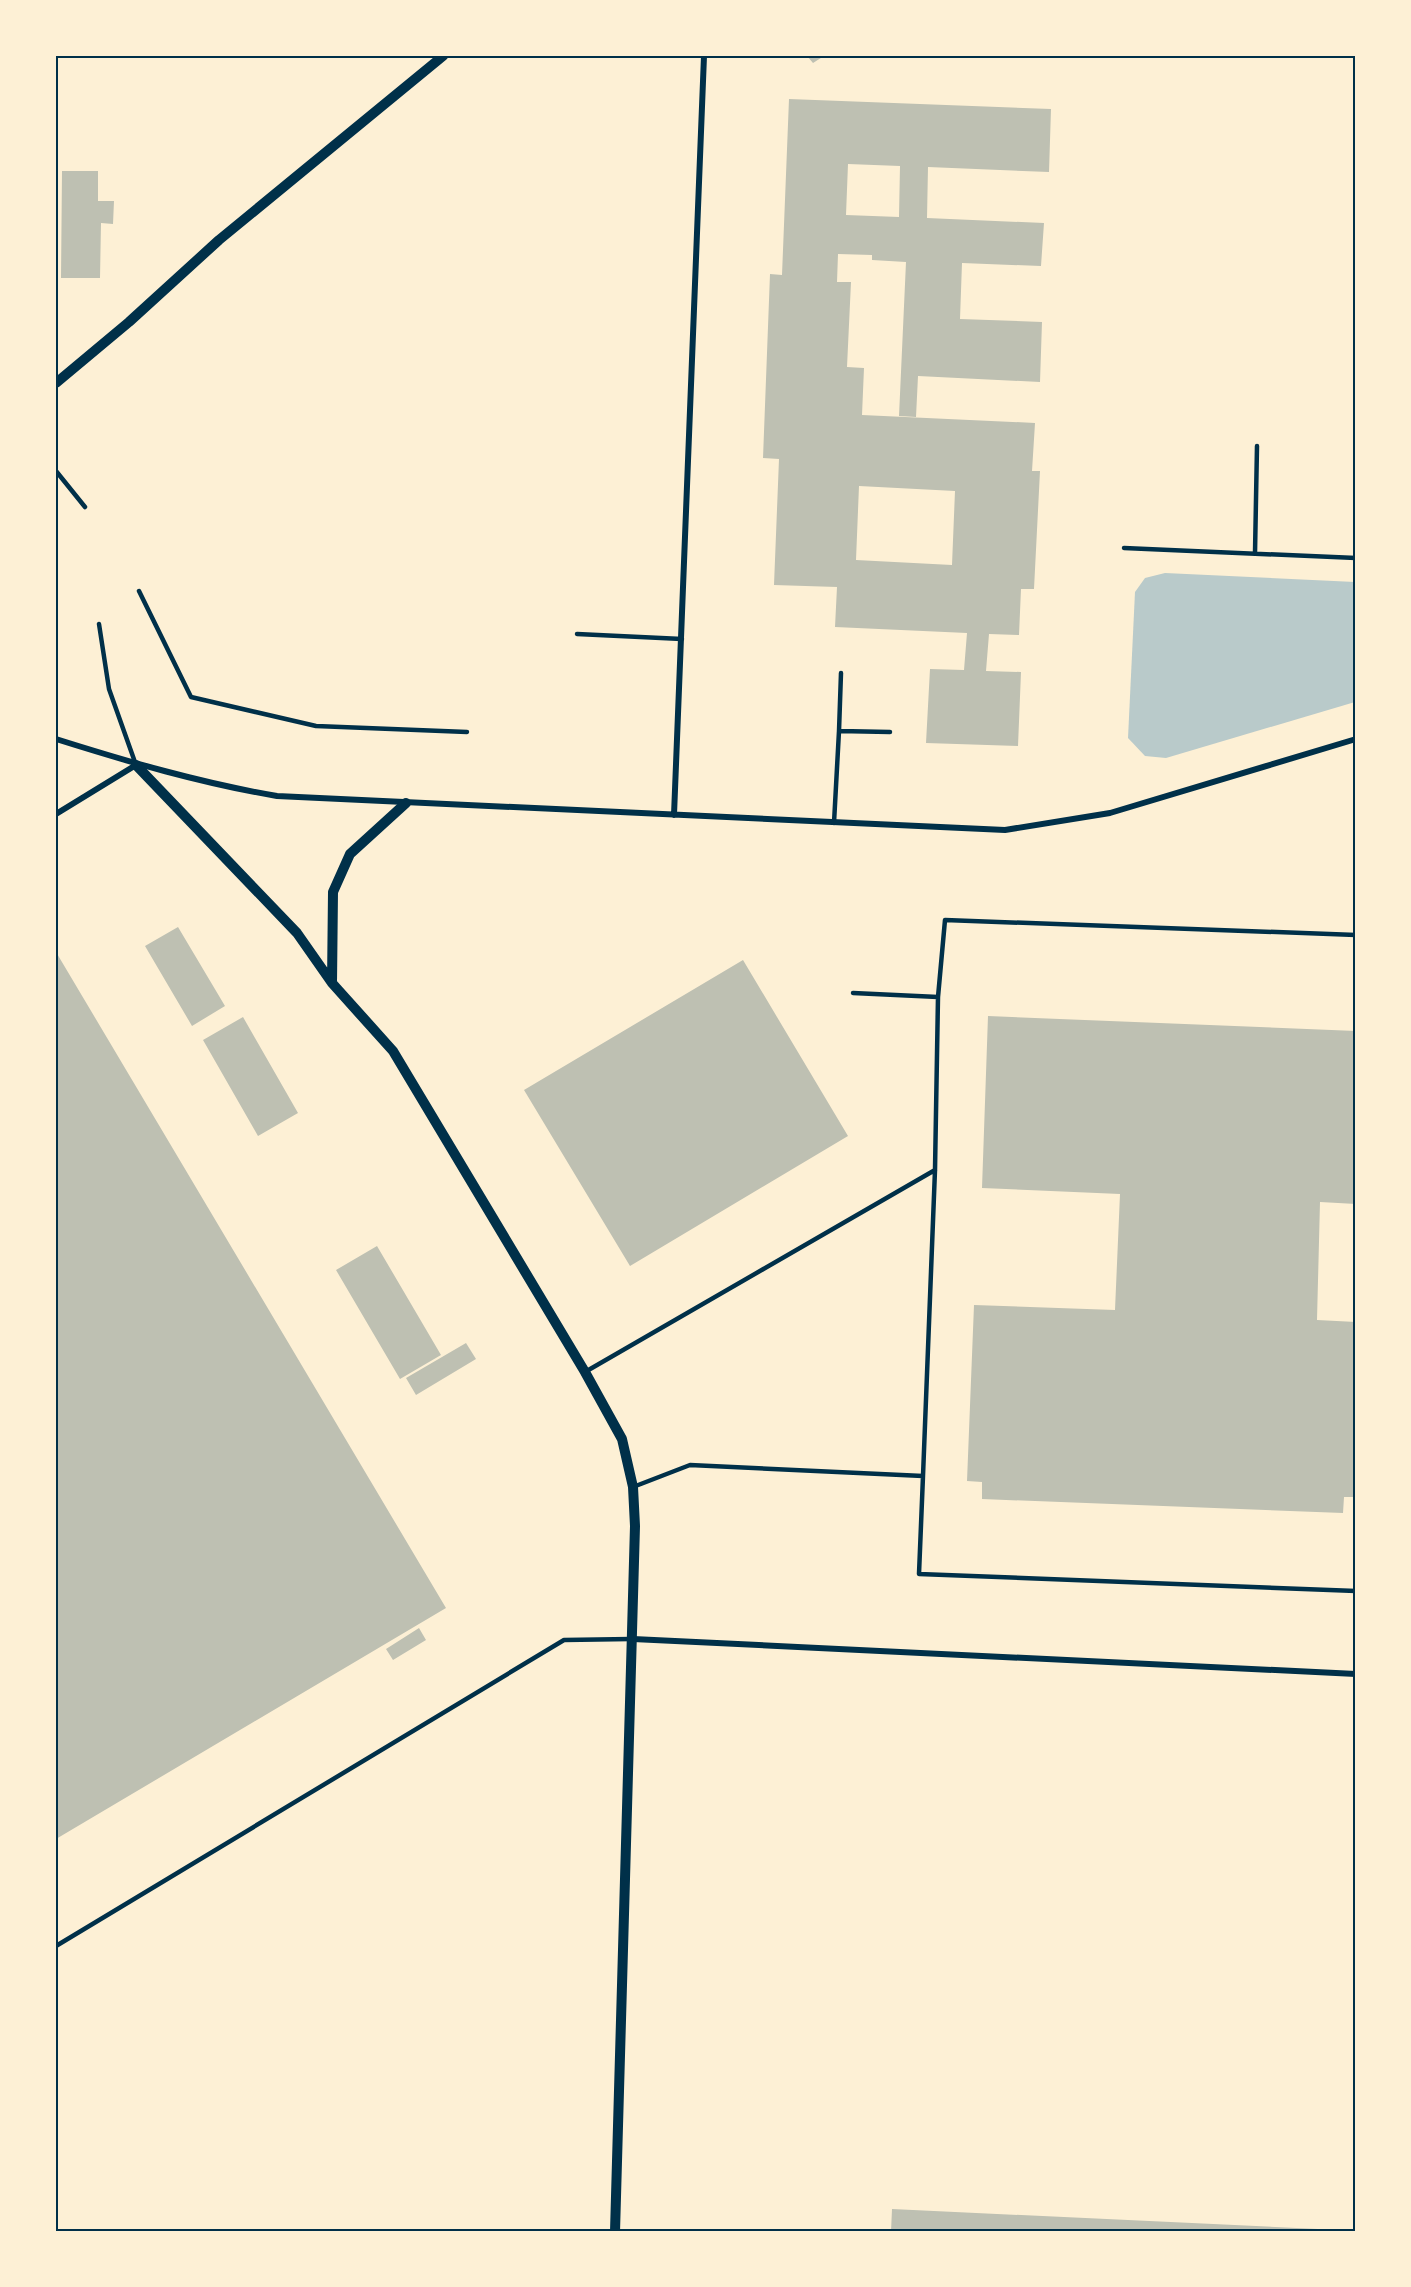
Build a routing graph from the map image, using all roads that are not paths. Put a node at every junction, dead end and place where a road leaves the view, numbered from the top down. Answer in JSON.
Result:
{"nodes":[{"id":1,"x":443,"y":56,"type":"edge"},
{"id":2,"x":704,"y":56,"type":"edge"},
{"id":3,"x":56,"y":383,"type":"edge"},
{"id":4,"x":1257,"y":446,"type":"dead end"},
{"id":5,"x":56,"y":471,"type":"edge"},
{"id":6,"x":85,"y":507,"type":"dead end"},
{"id":7,"x":1124,"y":548,"type":"dead end"},
{"id":8,"x":1255,"y":553,"type":"junction"},
{"id":9,"x":1356,"y":558,"type":"edge"},
{"id":10,"x":139,"y":591,"type":"dead end"},
{"id":11,"x":99,"y":624,"type":"dead end"},
{"id":12,"x":577,"y":634,"type":"dead end"},
{"id":13,"x":682,"y":639,"type":"junction"},
{"id":14,"x":841,"y":673,"type":"dead end"},
{"id":15,"x":839,"y":731,"type":"junction"},
{"id":16,"x":467,"y":732,"type":"dead end"},
{"id":17,"x":890,"y":732,"type":"dead end"},
{"id":18,"x":56,"y":739,"type":"edge"},
{"id":19,"x":1356,"y":739,"type":"edge"},
{"id":20,"x":136,"y":765,"type":"junction"},
{"id":21,"x":406,"y":803,"type":"junction"},
{"id":22,"x":56,"y":814,"type":"edge"},
{"id":23,"x":674,"y":815,"type":"junction"},
{"id":24,"x":834,"y":823,"type":"junction"},
{"id":25,"x":1356,"y":935,"type":"edge"},
{"id":26,"x":332,"y":983,"type":"junction"},
{"id":27,"x":853,"y":993,"type":"dead end"},
{"id":28,"x":938,"y":997,"type":"junction"},
{"id":29,"x":935,"y":1170,"type":"junction"},
{"id":30,"x":585,"y":1372,"type":"junction"},
{"id":31,"x":923,"y":1476,"type":"junction"},
{"id":32,"x":633,"y":1487,"type":"junction"},
{"id":33,"x":1356,"y":1591,"type":"edge"},
{"id":34,"x":633,"y":1639,"type":"junction"},
{"id":35,"x":1356,"y":1674,"type":"edge"},
{"id":36,"x":56,"y":1946,"type":"edge"},
{"id":37,"x":615,"y":2232,"type":"edge"}],
"edges":[{"from":1,"to":3,"type":"street"},
{"from":2,"to":13,"type":"street"},
{"from":4,"to":8,"type":"lane"},
{"from":5,"to":6,"type":"lane"},
{"from":7,"to":8,"type":"lane"},
{"from":8,"to":9,"type":"lane"},
{"from":10,"to":16,"type":"lane"},
{"from":11,"to":20,"type":"lane"},
{"from":12,"to":13,"type":"lane"},
{"from":13,"to":23,"type":"street"},
{"from":14,"to":15,"type":"lane"},
{"from":15,"to":17,"type":"lane"},
{"from":15,"to":24,"type":"lane"},
{"from":18,"to":20,"type":"street"},
{"from":19,"to":24,"type":"street"},
{"from":20,"to":21,"type":"street"},
{"from":20,"to":22,"type":"street"},
{"from":20,"to":26,"type":"street"},
{"from":21,"to":23,"type":"street"},
{"from":21,"to":26,"type":"street"},
{"from":23,"to":24,"type":"street"},
{"from":25,"to":28,"type":"lane"},
{"from":26,"to":30,"type":"street"},
{"from":27,"to":28,"type":"lane"},
{"from":28,"to":29,"type":"lane"},
{"from":29,"to":30,"type":"lane"},
{"from":29,"to":31,"type":"lane"},
{"from":30,"to":32,"type":"street"},
{"from":31,"to":32,"type":"lane"},
{"from":31,"to":33,"type":"lane"},
{"from":32,"to":34,"type":"street"},
{"from":34,"to":35,"type":"street"},
{"from":34,"to":36,"type":"lane"},
{"from":34,"to":37,"type":"street"}]}
